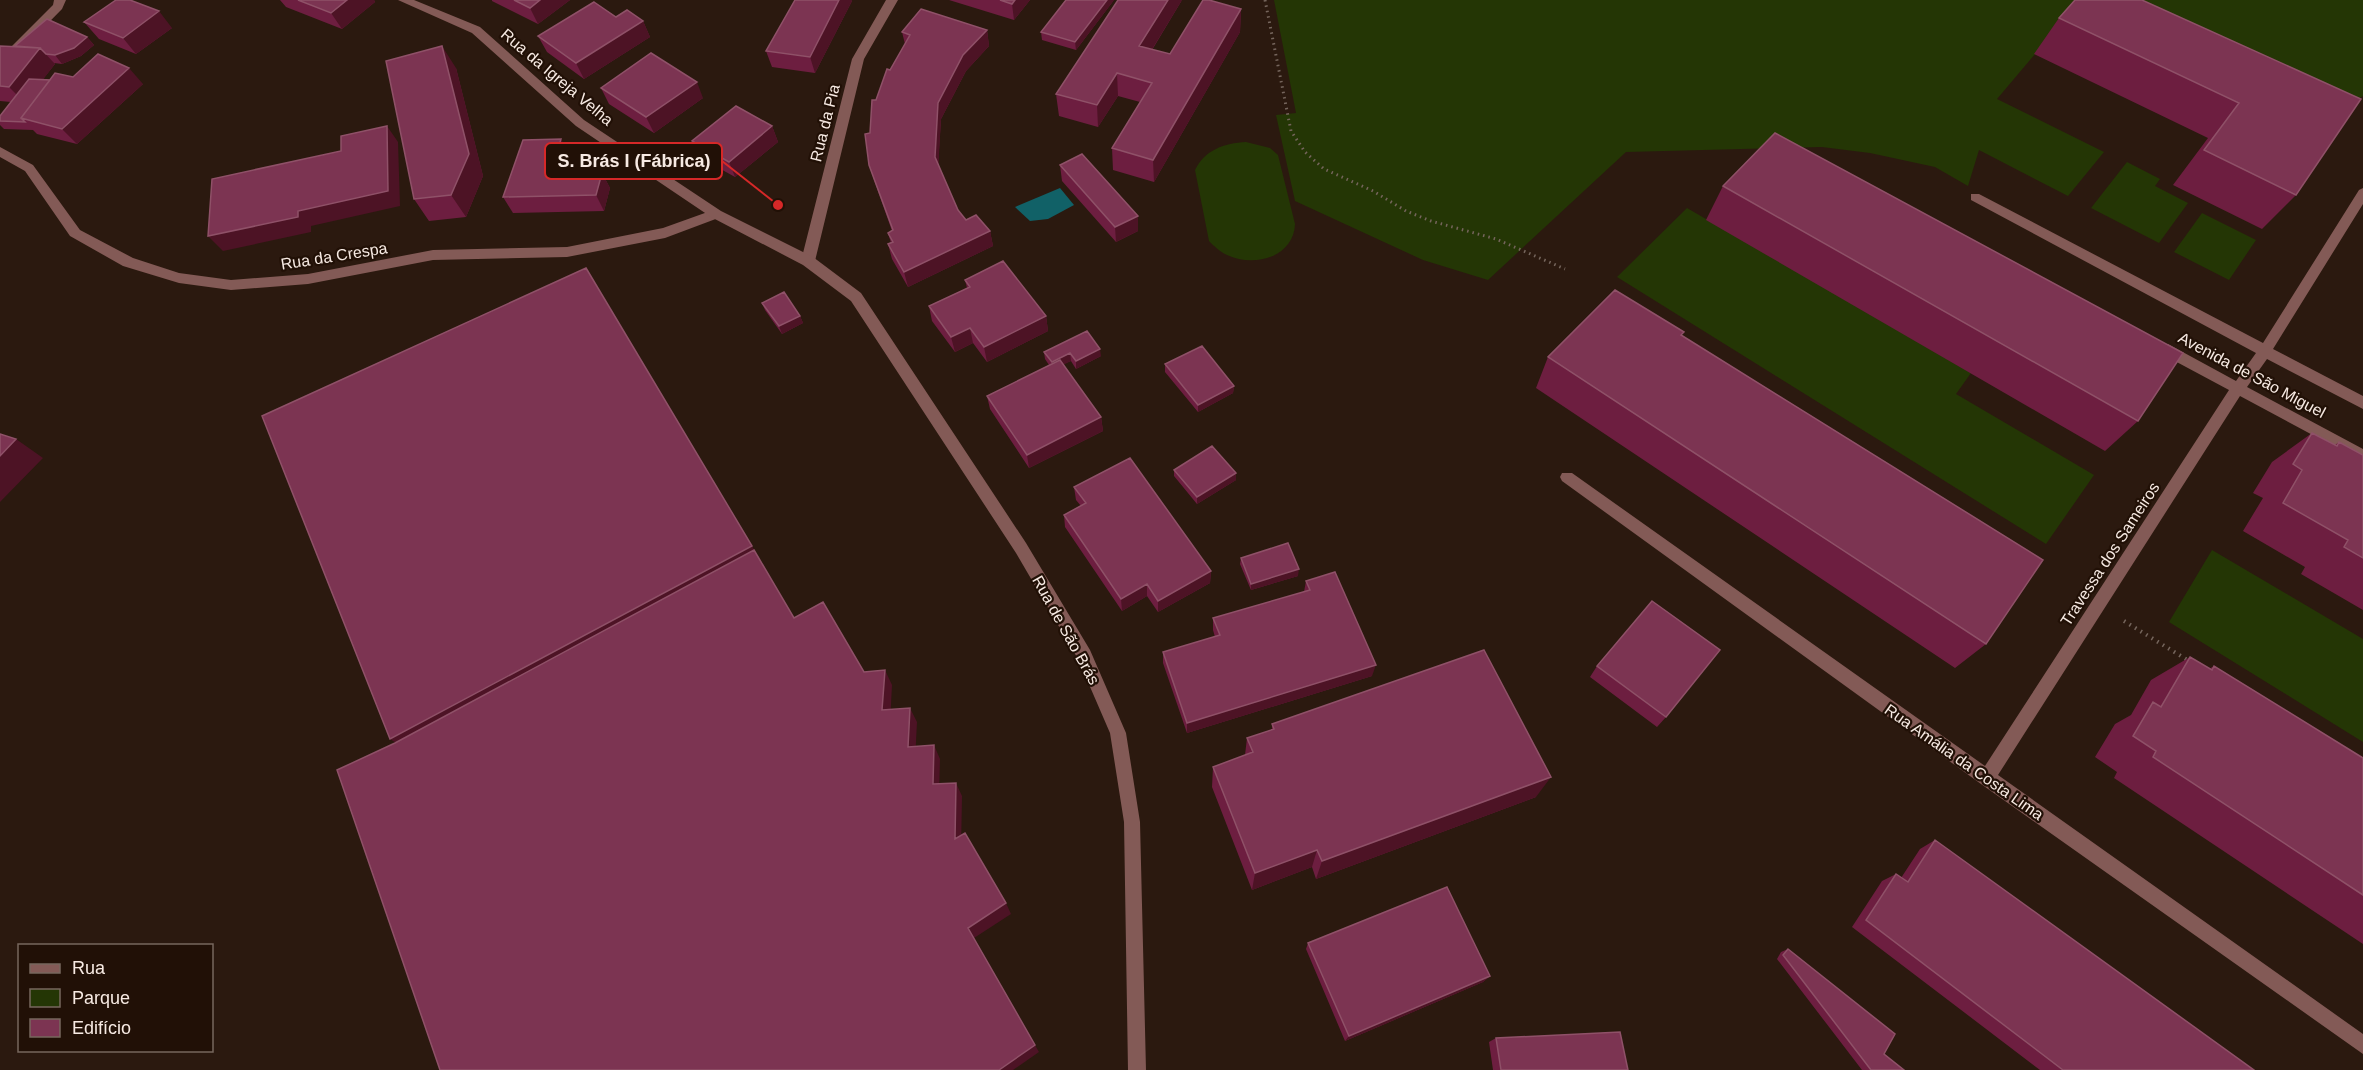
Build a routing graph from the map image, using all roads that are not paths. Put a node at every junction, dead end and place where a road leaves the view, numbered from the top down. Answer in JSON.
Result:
{"nodes":[{"id":1,"x":60,"y":0,"type":"edge"},
{"id":2,"x":405,"y":0,"type":"edge"},
{"id":3,"x":892,"y":0,"type":"edge"},
{"id":4,"x":0,"y":65,"type":"edge"},
{"id":5,"x":0,"y":151,"type":"edge"},
{"id":6,"x":2363,"y":193,"type":"edge"},
{"id":7,"x":1975,"y":197,"type":"dead end"},
{"id":8,"x":716,"y":214,"type":"junction"},
{"id":9,"x":808,"y":261,"type":"junction"},
{"id":10,"x":2154,"y":343,"type":"edge"},
{"id":11,"x":2265,"y":351,"type":"junction"},
{"id":12,"x":2238,"y":388,"type":"junction"},
{"id":13,"x":2363,"y":404,"type":"edge"},
{"id":14,"x":2363,"y":456,"type":"edge"},
{"id":15,"x":1567,"y":477,"type":"dead end"},
{"id":16,"x":1987,"y":778,"type":"junction"},
{"id":17,"x":2363,"y":1044,"type":"edge"},
{"id":18,"x":1137,"y":1070,"type":"edge"}],
"edges":[{"from":1,"to":4,"type":"street"},
{"from":2,"to":8,"type":"street","name":"Rua da Igreja Velha"},
{"from":3,"to":9,"type":"street","name":"Rua da Pia"},
{"from":5,"to":8,"type":"street","name":"Rua da Crespa"},
{"from":6,"to":11,"type":"street","name":"Travessa dos Sameiros"},
{"from":7,"to":11,"type":"street","name":"Avenida de São Miguel"},
{"from":8,"to":9,"type":"street","name":"Rua da Igreja Velha"},
{"from":9,"to":18,"type":"street","name":"Rua de São Brás"},
{"from":10,"to":12,"type":"street","name":"Avenida de São Miguel"},
{"from":11,"to":12,"type":"street","name":"Travessa dos Sameiros"},
{"from":11,"to":13,"type":"street","name":"Avenida de São Miguel"},
{"from":12,"to":14,"type":"street","name":"Avenida de São Miguel"},
{"from":12,"to":16,"type":"street","name":"Travessa dos Sameiros"},
{"from":15,"to":16,"type":"street","name":"Rua Amália da Costa Lima"},
{"from":16,"to":17,"type":"street","name":"Rua Amália da Costa Lima"}]}
